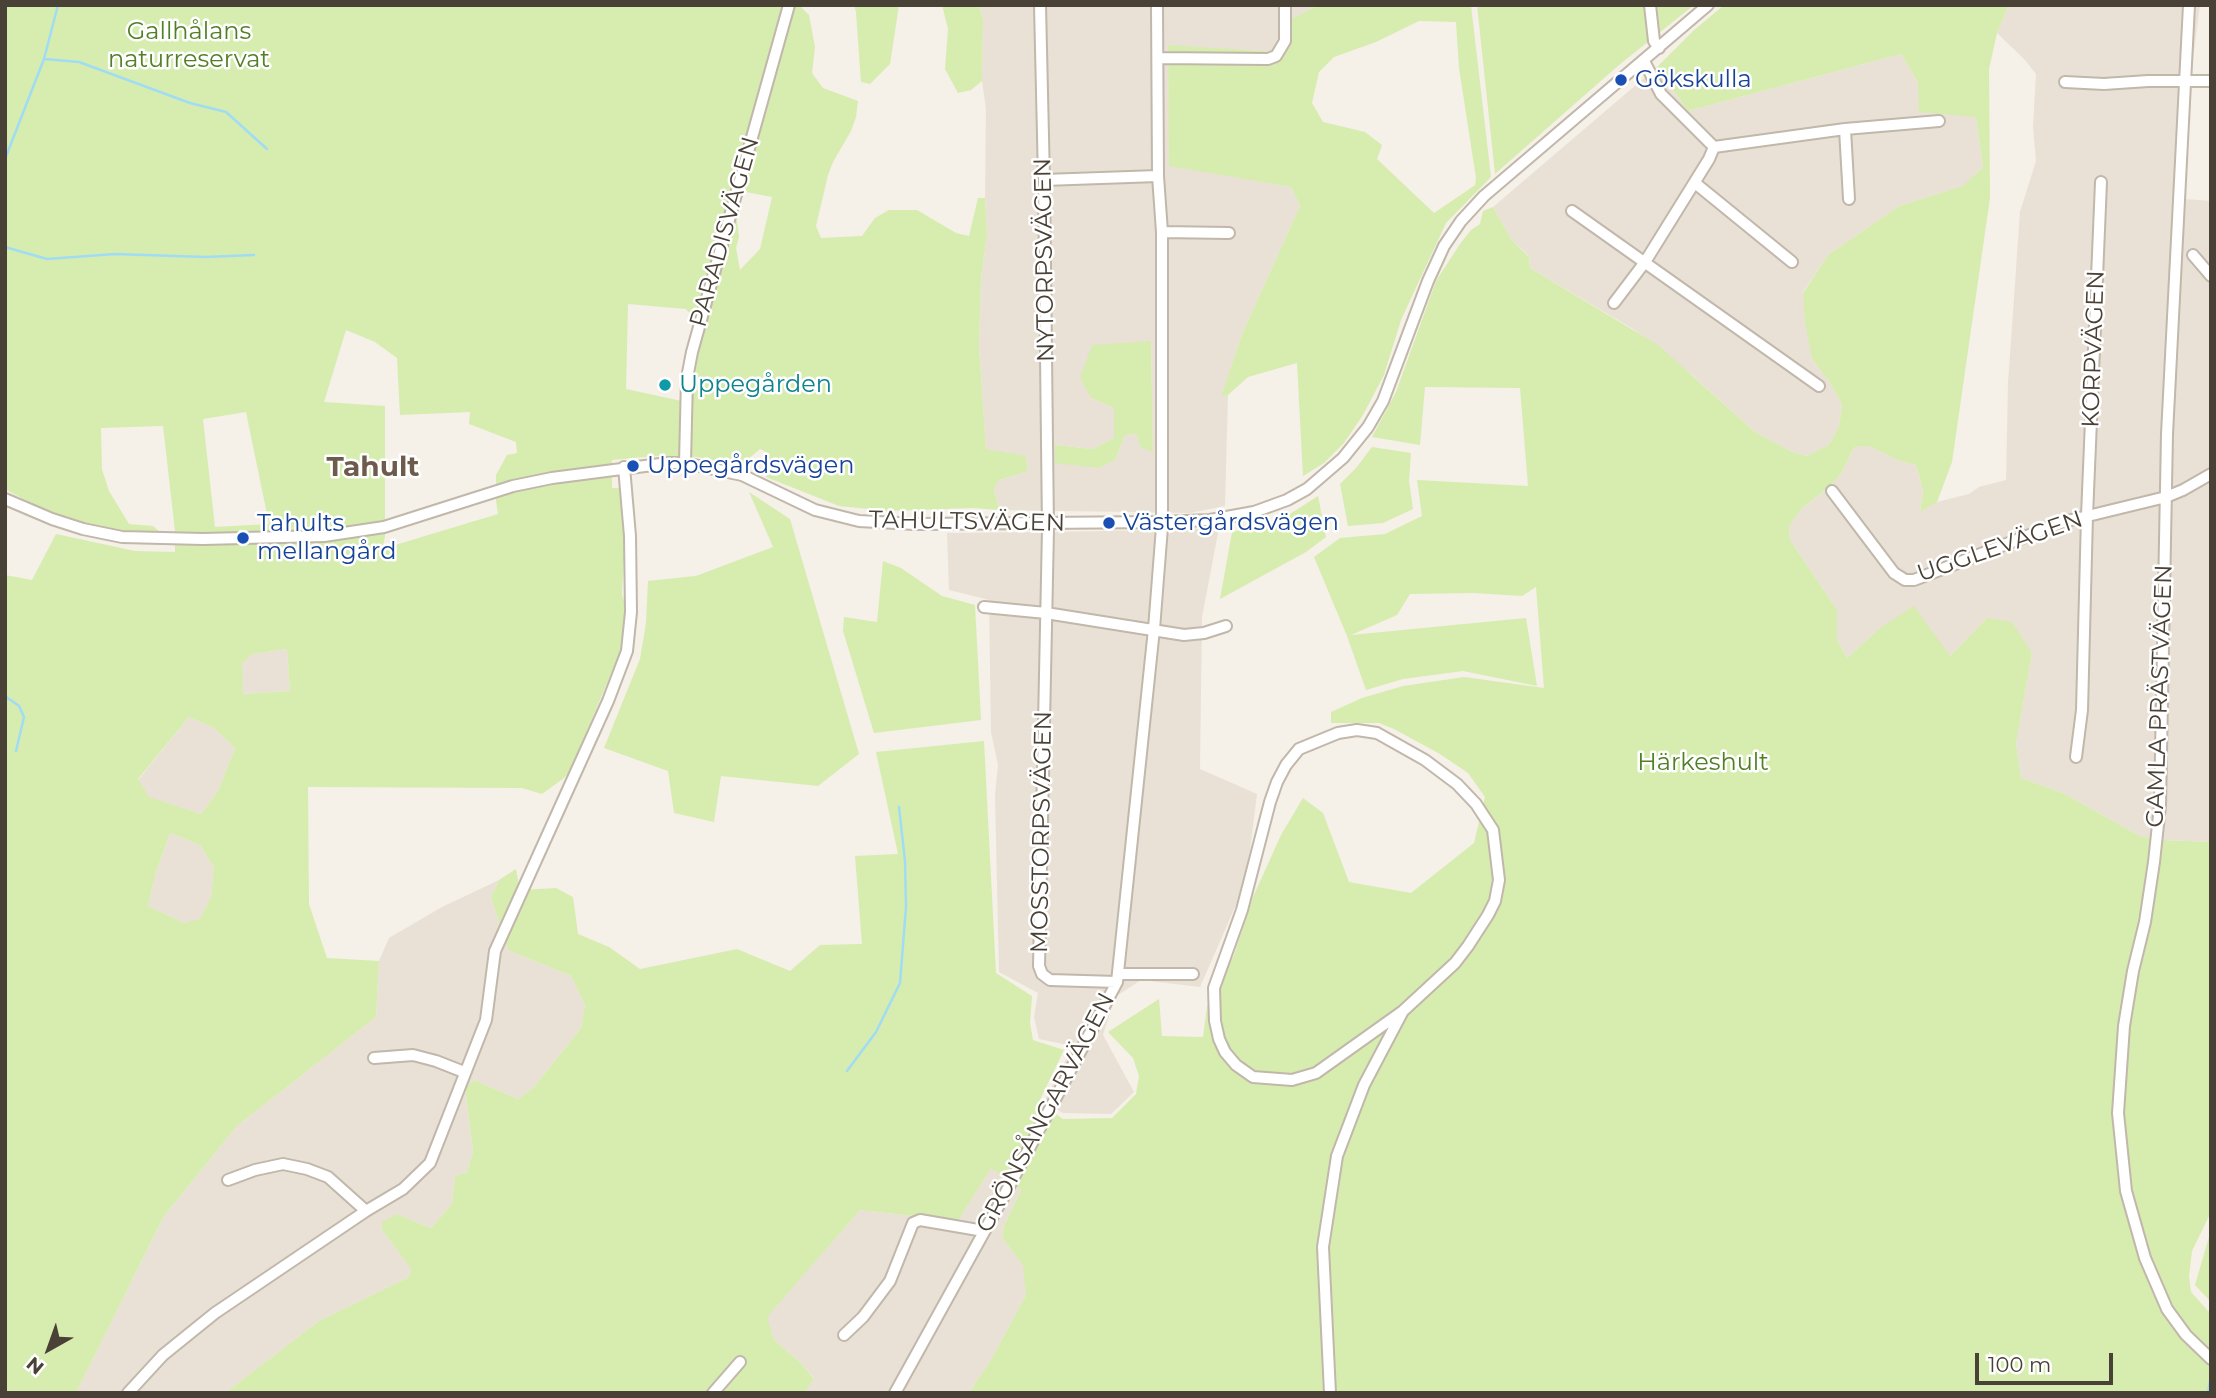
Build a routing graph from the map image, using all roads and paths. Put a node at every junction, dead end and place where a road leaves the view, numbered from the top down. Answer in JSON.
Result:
{"nodes":[{"id":1,"x":789,"y":5,"type":"edge"},
{"id":2,"x":1040,"y":5,"type":"edge"},
{"id":3,"x":1157,"y":5,"type":"edge"},
{"id":4,"x":1285,"y":5,"type":"edge"},
{"id":5,"x":1650,"y":5,"type":"edge"},
{"id":6,"x":1708,"y":5,"type":"edge"},
{"id":7,"x":2189,"y":5,"type":"edge"},
{"id":8,"x":1659,"y":48,"type":"junction"},
{"id":9,"x":1158,"y":58,"type":"junction"},
{"id":10,"x":1644,"y":61,"type":"junction"},
{"id":11,"x":2185,"y":80,"type":"junction"},
{"id":12,"x":2211,"y":81,"type":"edge"},
{"id":13,"x":2065,"y":82,"type":"dead end"},
{"id":14,"x":1939,"y":121,"type":"dead end"},
{"id":15,"x":1844,"y":130,"type":"junction"},
{"id":16,"x":1714,"y":147,"type":"junction"},
{"id":17,"x":1158,"y":176,"type":"junction"},
{"id":18,"x":1044,"y":180,"type":"junction"},
{"id":19,"x":2101,"y":182,"type":"dead end"},
{"id":20,"x":1695,"y":183,"type":"junction"},
{"id":21,"x":1849,"y":199,"type":"dead end"},
{"id":22,"x":1572,"y":211,"type":"dead end"},
{"id":23,"x":1162,"y":232,"type":"junction"},
{"id":24,"x":1229,"y":233,"type":"dead end"},
{"id":25,"x":2193,"y":255,"type":"dead end"},
{"id":26,"x":1645,"y":262,"type":"junction"},
{"id":27,"x":1792,"y":262,"type":"dead end"},
{"id":28,"x":2211,"y":276,"type":"edge"},
{"id":29,"x":1614,"y":303,"type":"dead end"},
{"id":30,"x":1819,"y":386,"type":"dead end"},
{"id":31,"x":685,"y":463,"type":"junction"},
{"id":32,"x":624,"y":467,"type":"junction"},
{"id":33,"x":2207,"y":476,"type":"edge"},
{"id":34,"x":2211,"y":490,"type":"edge"},
{"id":35,"x":1832,"y":491,"type":"dead end"},
{"id":36,"x":2166,"y":497,"type":"junction"},
{"id":37,"x":5,"y":499,"type":"edge"},
{"id":38,"x":2087,"y":516,"type":"junction"},
{"id":39,"x":1048,"y":519,"type":"junction"},
{"id":40,"x":1161,"y":522,"type":"junction"},
{"id":41,"x":984,"y":607,"type":"dead end"},
{"id":42,"x":1046,"y":613,"type":"junction"},
{"id":43,"x":1226,"y":626,"type":"dead end"},
{"id":44,"x":1154,"y":629,"type":"junction"},
{"id":45,"x":2076,"y":757,"type":"dead end"},
{"id":46,"x":1193,"y":974,"type":"dead end"},
{"id":47,"x":1117,"y":978,"type":"junction"},
{"id":48,"x":1403,"y":1011,"type":"junction"},
{"id":49,"x":374,"y":1058,"type":"dead end"},
{"id":50,"x":464,"y":1072,"type":"junction"},
{"id":51,"x":229,"y":1180,"type":"dead end"},
{"id":52,"x":366,"y":1211,"type":"junction"},
{"id":53,"x":984,"y":1231,"type":"junction"},
{"id":54,"x":844,"y":1335,"type":"dead end"},
{"id":55,"x":2211,"y":1359,"type":"edge"},
{"id":56,"x":740,"y":1362,"type":"dead end"},
{"id":57,"x":128,"y":1393,"type":"edge"},
{"id":58,"x":713,"y":1393,"type":"edge"},
{"id":59,"x":895,"y":1393,"type":"edge"},
{"id":60,"x":1330,"y":1393,"type":"edge"}],
"edges":[{"from":1,"to":31,"type":"street","name":"PARADISVÄGEN"},
{"from":2,"to":18,"type":"street","name":"NYTORPSVÄGEN"},
{"from":3,"to":9,"type":"street"},
{"from":4,"to":9,"type":"street"},
{"from":5,"to":8,"type":"street"},
{"from":6,"to":8,"type":"street","name":"TAHULTSVÄGEN"},
{"from":7,"to":11,"type":"street","name":"GAMLA PRÄSTVÄGEN"},
{"from":8,"to":10,"type":"street","name":"TAHULTSVÄGEN"},
{"from":9,"to":17,"type":"street"},
{"from":10,"to":16,"type":"street"},
{"from":10,"to":40,"type":"street","name":"TAHULTSVÄGEN"},
{"from":11,"to":12,"type":"street"},
{"from":11,"to":13,"type":"street"},
{"from":11,"to":36,"type":"street","name":"GAMLA PRÄSTVÄGEN"},
{"from":14,"to":15,"type":"street"},
{"from":15,"to":16,"type":"street"},
{"from":15,"to":21,"type":"street"},
{"from":16,"to":20,"type":"street"},
{"from":17,"to":18,"type":"street"},
{"from":17,"to":23,"type":"street"},
{"from":18,"to":39,"type":"street","name":"NYTORPSVÄGEN"},
{"from":19,"to":38,"type":"street","name":"KORPVÄGEN"},
{"from":20,"to":26,"type":"street"},
{"from":20,"to":27,"type":"street"},
{"from":22,"to":26,"type":"street"},
{"from":23,"to":24,"type":"street"},
{"from":23,"to":40,"type":"street"},
{"from":25,"to":28,"type":"street"},
{"from":26,"to":29,"type":"street"},
{"from":26,"to":30,"type":"street"},
{"from":31,"to":32,"type":"street","name":"TAHULTSVÄGEN"},
{"from":31,"to":39,"type":"street","name":"TAHULTSVÄGEN"},
{"from":32,"to":37,"type":"street","name":"TAHULTSVÄGEN"},
{"from":32,"to":50,"type":"street"},
{"from":33,"to":34,"type":"street"},
{"from":33,"to":36,"type":"street","name":"UGGLEVÄGEN"},
{"from":35,"to":38,"type":"street","name":"UGGLEVÄGEN"},
{"from":36,"to":38,"type":"street","name":"UGGLEVÄGEN"},
{"from":36,"to":55,"type":"street","name":"GAMLA PRÄSTVÄGEN"},
{"from":38,"to":45,"type":"street","name":"KORPVÄGEN"},
{"from":39,"to":40,"type":"street","name":"TAHULTSVÄGEN"},
{"from":39,"to":42,"type":"street","name":"MOSSTORPSVÄGEN"},
{"from":40,"to":44,"type":"street","name":"GRÖNSÅNGARVÄGEN"},
{"from":41,"to":42,"type":"street"},
{"from":42,"to":44,"type":"street"},
{"from":42,"to":47,"type":"street","name":"MOSSTORPSVÄGEN"},
{"from":43,"to":44,"type":"street"},
{"from":44,"to":47,"type":"street","name":"GRÖNSÅNGARVÄGEN"},
{"from":46,"to":47,"type":"street","name":"MOSSTORPSVÄGEN"},
{"from":47,"to":53,"type":"street","name":"GRÖNSÅNGARVÄGEN"},
{"from":48,"to":48,"type":"street"},
{"from":48,"to":60,"type":"street"},
{"from":49,"to":50,"type":"street"},
{"from":50,"to":52,"type":"street"},
{"from":51,"to":52,"type":"street"},
{"from":52,"to":57,"type":"street"},
{"from":53,"to":54,"type":"street"},
{"from":53,"to":59,"type":"street","name":"GRÖNSÅNGARVÄGEN"},
{"from":56,"to":58,"type":"street"}]}
